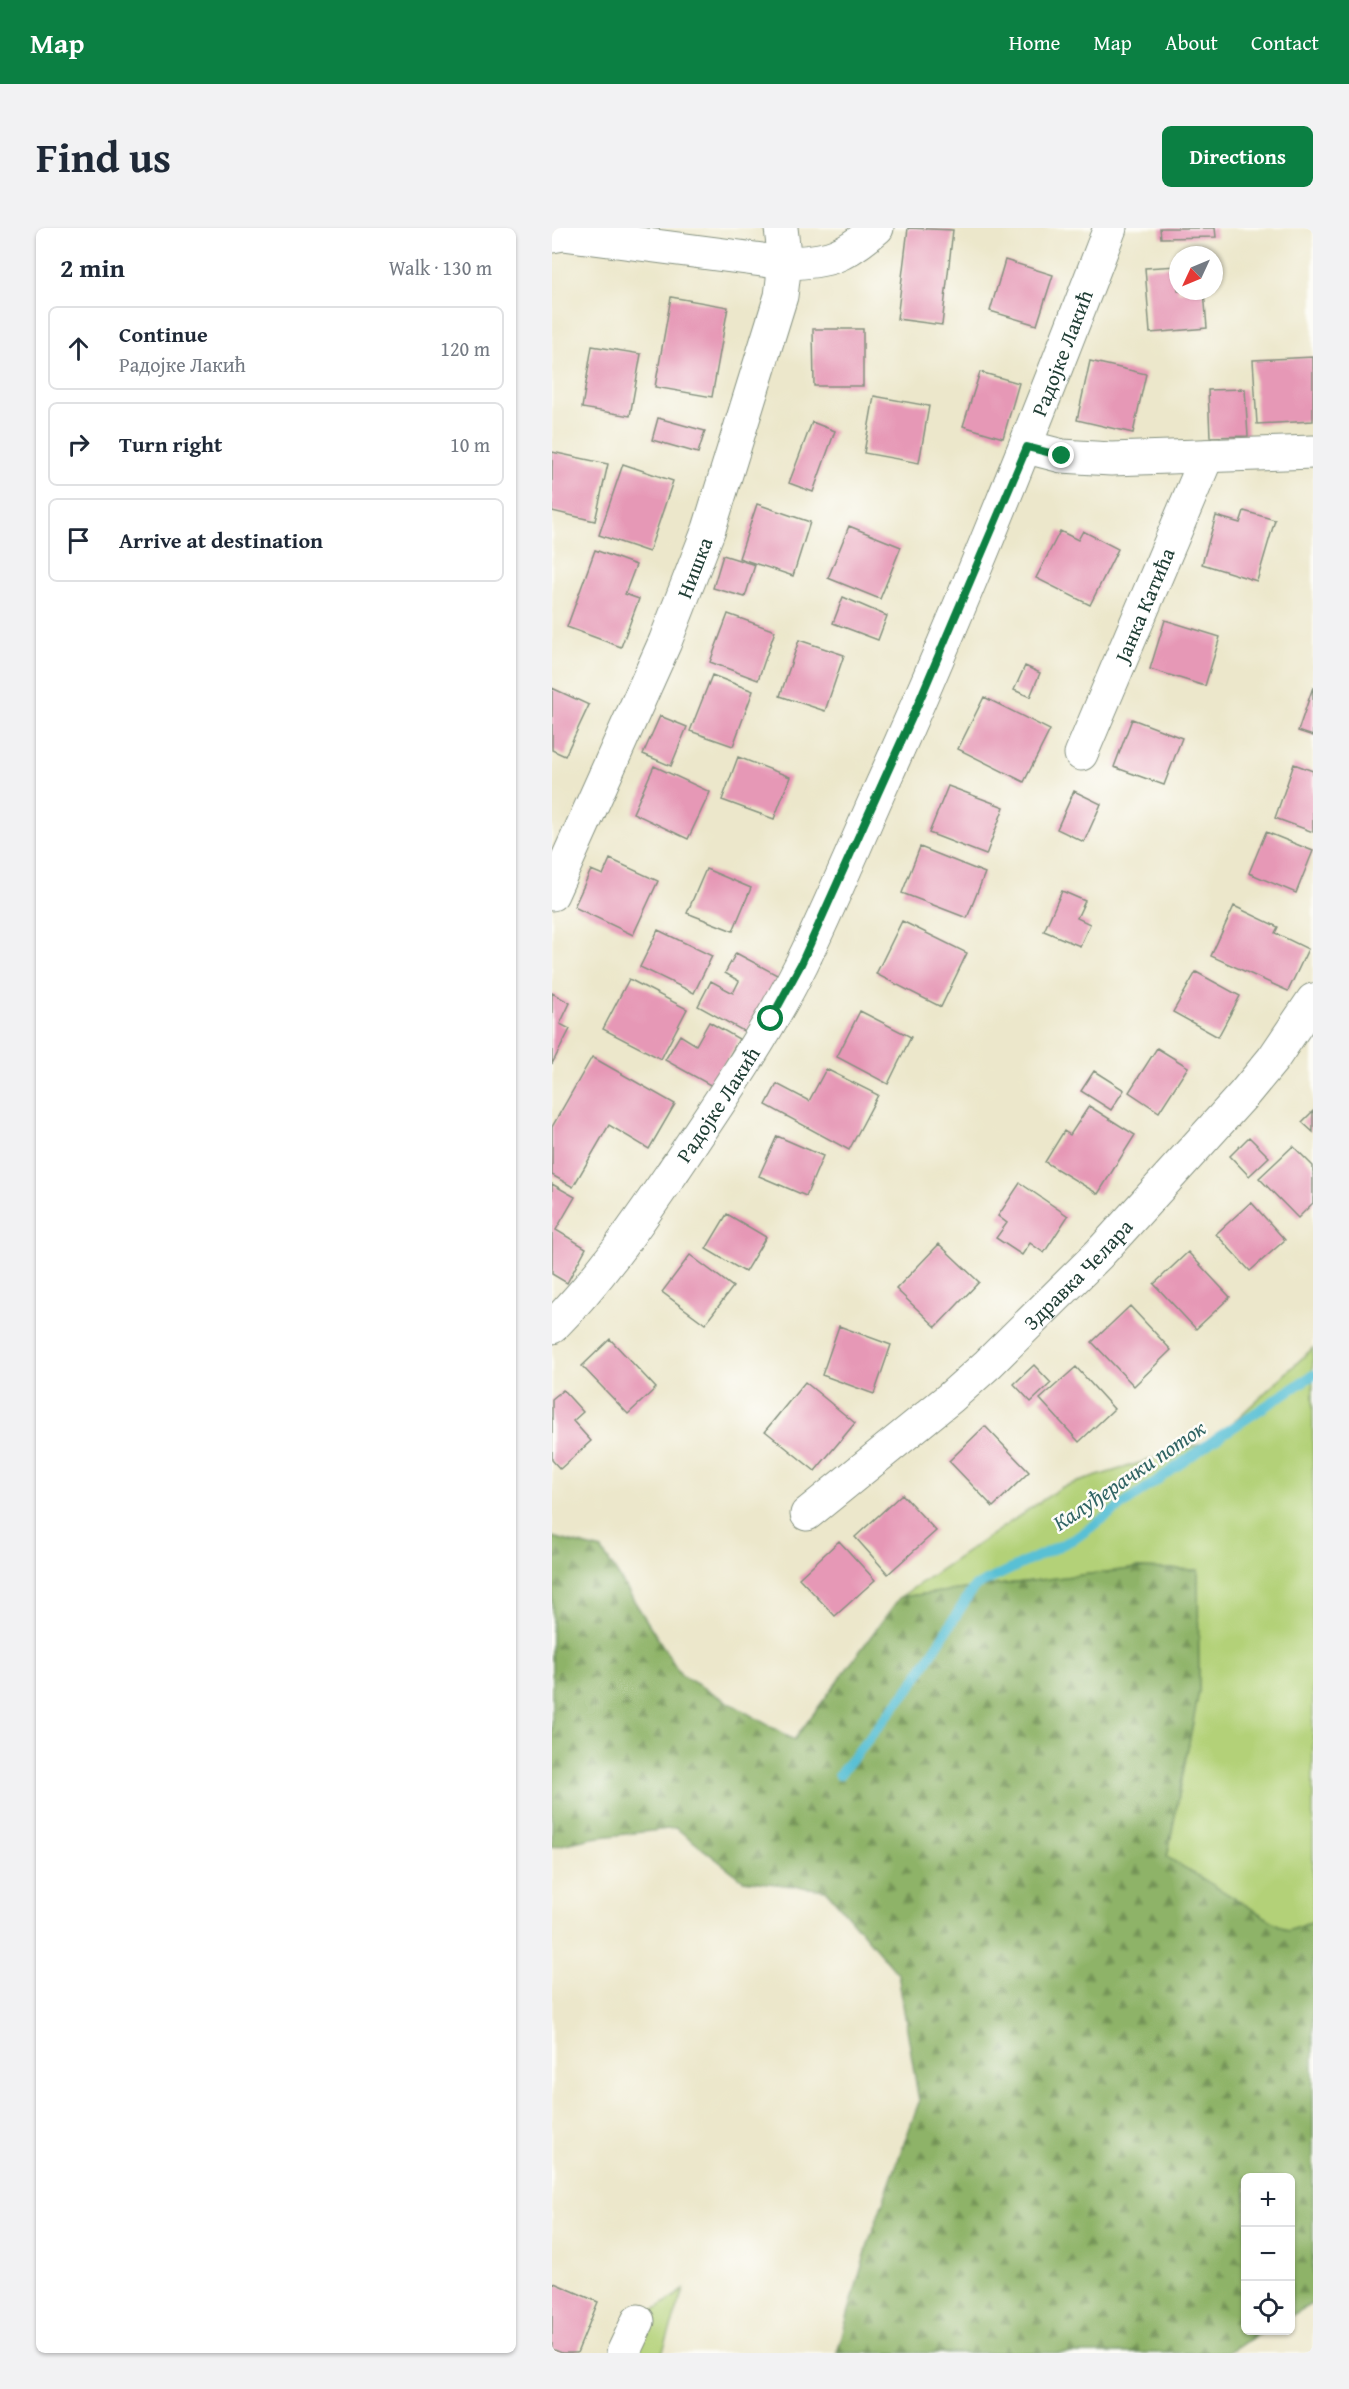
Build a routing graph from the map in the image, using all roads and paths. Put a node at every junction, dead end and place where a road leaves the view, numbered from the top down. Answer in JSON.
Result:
{"nodes":[{"id":1,"x":781,"y":228,"type":"edge"},
{"id":2,"x":877,"y":228,"type":"edge"},
{"id":3,"x":1110,"y":228,"type":"edge"},
{"id":4,"x":552,"y":236,"type":"edge"},
{"id":5,"x":785,"y":263,"type":"junction"},
{"id":6,"x":1027,"y":447,"type":"junction"},
{"id":7,"x":1313,"y":452,"type":"edge"},
{"id":8,"x":1207,"y":456,"type":"junction"},
{"id":9,"x":1081,"y":754,"type":"dead end"},
{"id":10,"x":552,"y":894,"type":"edge"},
{"id":11,"x":1313,"y":1000,"type":"edge"},
{"id":12,"x":552,"y":1327,"type":"edge"},
{"id":13,"x":807,"y":1514,"type":"dead end"},
{"id":14,"x":638,"y":2321,"type":"dead end"},
{"id":15,"x":623,"y":2353,"type":"edge"}],
"edges":[{"from":1,"to":5,"type":"street","name":"Нишка"},
{"from":2,"to":5,"type":"street"},
{"from":3,"to":6,"type":"street","name":"Радојке Лакић"},
{"from":4,"to":5,"type":"street"},
{"from":5,"to":10,"type":"street","name":"Нишка"},
{"from":6,"to":8,"type":"street"},
{"from":6,"to":12,"type":"street","name":"Радојке Лакић"},
{"from":7,"to":8,"type":"street"},
{"from":8,"to":9,"type":"street","name":"Јанка Катића"},
{"from":11,"to":13,"type":"street","name":"Здравка Челара"},
{"from":14,"to":15,"type":"street"}]}
